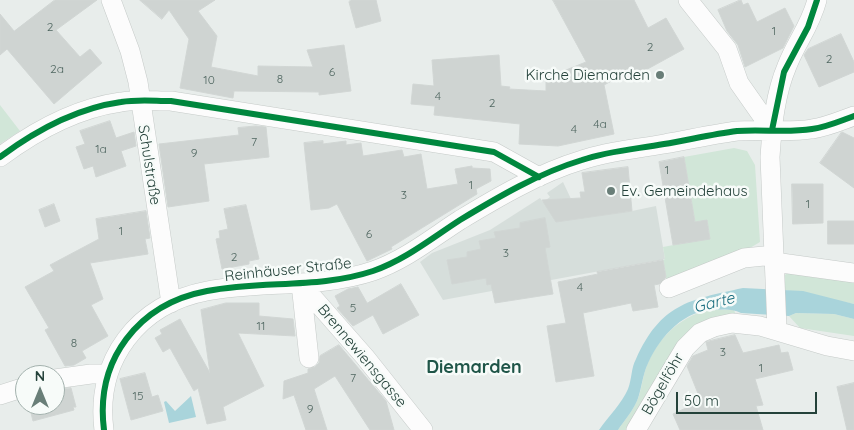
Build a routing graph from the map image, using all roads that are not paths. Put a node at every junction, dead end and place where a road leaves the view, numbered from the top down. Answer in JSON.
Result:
{"nodes":[{"id":1,"x":111,"y":0,"type":"edge"},
{"id":2,"x":688,"y":0,"type":"edge"},
{"id":3,"x":817,"y":0,"type":"edge"},
{"id":4,"x":139,"y":100,"type":"junction"},
{"id":5,"x":854,"y":116,"type":"edge"},
{"id":6,"x":772,"y":130,"type":"junction"},
{"id":7,"x":0,"y":157,"type":"edge"},
{"id":8,"x":539,"y":177,"type":"junction"},
{"id":9,"x":774,"y":265,"type":"junction"},
{"id":10,"x":854,"y":273,"type":"edge"},
{"id":11,"x":301,"y":284,"type":"junction"},
{"id":12,"x":669,"y":288,"type":"dead end"},
{"id":13,"x":171,"y":303,"type":"junction"},
{"id":14,"x":776,"y":322,"type":"junction"},
{"id":15,"x":854,"y":351,"type":"edge"},
{"id":16,"x":309,"y":358,"type":"dead end"},
{"id":17,"x":107,"y":374,"type":"junction"},
{"id":18,"x":65,"y":378,"type":"edge"},
{"id":19,"x":15,"y":390,"type":"edge"},
{"id":20,"x":0,"y":395,"type":"edge"},
{"id":21,"x":104,"y":430,"type":"edge"},
{"id":22,"x":423,"y":430,"type":"edge"},
{"id":23,"x":636,"y":430,"type":"edge"}],
"edges":[{"from":1,"to":4,"type":"street","name":"Schulstraße"},
{"from":2,"to":6,"type":"street"},
{"from":3,"to":6,"type":"street"},
{"from":4,"to":7,"type":"street"},
{"from":4,"to":8,"type":"street"},
{"from":4,"to":13,"type":"street","name":"Schulstraße"},
{"from":5,"to":6,"type":"street","name":"Reinhäuser Straße"},
{"from":6,"to":8,"type":"street","name":"Reinhäuser Straße"},
{"from":6,"to":9,"type":"street"},
{"from":8,"to":11,"type":"street","name":"Reinhäuser Straße"},
{"from":9,"to":10,"type":"street"},
{"from":9,"to":12,"type":"street"},
{"from":9,"to":14,"type":"street"},
{"from":11,"to":13,"type":"street","name":"Reinhäuser Straße"},
{"from":11,"to":16,"type":"street"},
{"from":11,"to":22,"type":"street","name":"Brennewiensgasse"},
{"from":13,"to":17,"type":"street","name":"Reinhäuser Straße"},
{"from":14,"to":15,"type":"street","name":"Bögelföhr"},
{"from":14,"to":23,"type":"street","name":"Bögelföhr"},
{"from":17,"to":18,"type":"street"},
{"from":17,"to":21,"type":"street","name":"Reinhäuser Straße"},
{"from":19,"to":20,"type":"street"}]}
